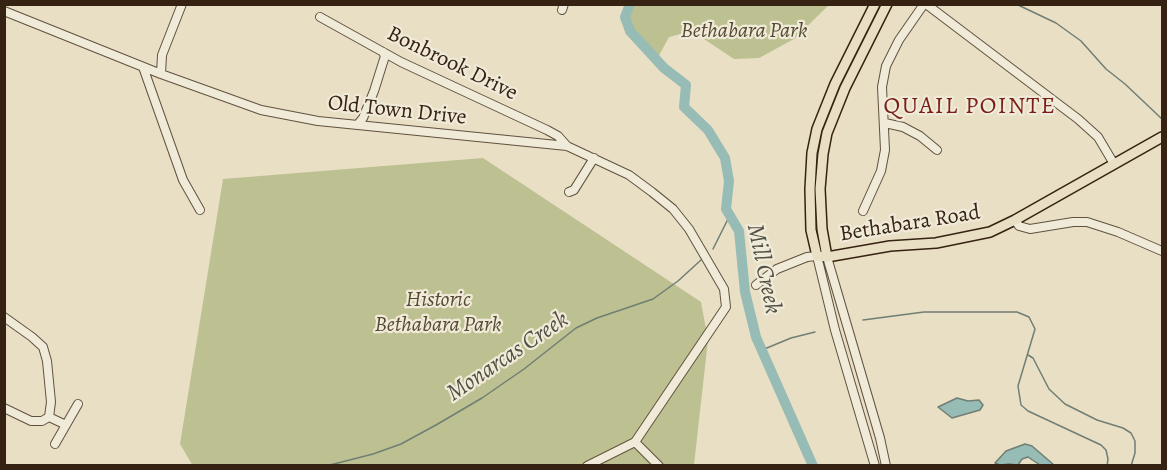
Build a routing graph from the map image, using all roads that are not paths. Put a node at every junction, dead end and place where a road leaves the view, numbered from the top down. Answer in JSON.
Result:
{"nodes":[{"id":1,"x":8,"y":4,"type":"edge"},
{"id":2,"x":182,"y":4,"type":"edge"},
{"id":3,"x":875,"y":4,"type":"edge"},
{"id":4,"x":887,"y":4,"type":"edge"},
{"id":5,"x":925,"y":4,"type":"edge"},
{"id":6,"x":5,"y":11,"type":"edge"},
{"id":7,"x":320,"y":17,"type":"dead end"},
{"id":8,"x":383,"y":52,"type":"junction"},
{"id":9,"x":143,"y":66,"type":"junction"},
{"id":10,"x":161,"y":74,"type":"junction"},
{"id":11,"x":885,"y":123,"type":"junction"},
{"id":12,"x":358,"y":124,"type":"junction"},
{"id":13,"x":1162,"y":137,"type":"edge"},
{"id":14,"x":567,"y":146,"type":"junction"},
{"id":15,"x":937,"y":150,"type":"dead end"},
{"id":16,"x":594,"y":158,"type":"junction"},
{"id":17,"x":1114,"y":164,"type":"junction"},
{"id":18,"x":569,"y":192,"type":"dead end"},
{"id":19,"x":200,"y":210,"type":"dead end"},
{"id":20,"x":863,"y":212,"type":"dead end"},
{"id":21,"x":1015,"y":220,"type":"junction"},
{"id":22,"x":1162,"y":251,"type":"edge"},
{"id":23,"x":817,"y":256,"type":"junction"},
{"id":24,"x":827,"y":257,"type":"junction"},
{"id":25,"x":756,"y":285,"type":"dead end"},
{"id":26,"x":4,"y":317,"type":"edge"},
{"id":27,"x":78,"y":404,"type":"dead end"},
{"id":28,"x":4,"y":408,"type":"edge"},
{"id":29,"x":49,"y":417,"type":"junction"},
{"id":30,"x":66,"y":425,"type":"junction"},
{"id":31,"x":634,"y":442,"type":"junction"},
{"id":32,"x":55,"y":444,"type":"dead end"},
{"id":33,"x":588,"y":465,"type":"edge"},
{"id":34,"x":659,"y":465,"type":"edge"},
{"id":35,"x":875,"y":465,"type":"edge"},
{"id":36,"x":886,"y":465,"type":"edge"}],
"edges":[{"from":1,"to":6,"type":"street"},
{"from":2,"to":10,"type":"street"},
{"from":3,"to":23,"type":"main road"},
{"from":4,"to":24,"type":"main road"},
{"from":5,"to":11,"type":"street"},
{"from":5,"to":17,"type":"street"},
{"from":6,"to":9,"type":"street","name":"Old Town Drive"},
{"from":7,"to":8,"type":"street","name":"Bonbrook Drive"},
{"from":8,"to":12,"type":"street"},
{"from":8,"to":14,"type":"street","name":"Bonbrook Drive"},
{"from":9,"to":10,"type":"street","name":"Old Town Drive"},
{"from":9,"to":19,"type":"street"},
{"from":10,"to":12,"type":"street","name":"Old Town Drive"},
{"from":11,"to":15,"type":"street"},
{"from":11,"to":20,"type":"street"},
{"from":12,"to":14,"type":"street","name":"Old Town Drive"},
{"from":13,"to":17,"type":"main road","name":"Bethabara Road"},
{"from":14,"to":16,"type":"street","name":"Old Town Drive"},
{"from":16,"to":18,"type":"street"},
{"from":16,"to":31,"type":"street","name":"Old Town Drive"},
{"from":17,"to":21,"type":"main road","name":"Bethabara Road"},
{"from":21,"to":22,"type":"street"},
{"from":21,"to":24,"type":"main road","name":"Bethabara Road"},
{"from":23,"to":24,"type":"main road","name":"Bethabara Road"},
{"from":23,"to":25,"type":"street","name":"Bethabara Road"},
{"from":23,"to":35,"type":"street"},
{"from":24,"to":36,"type":"street"},
{"from":26,"to":29,"type":"street"},
{"from":27,"to":30,"type":"street"},
{"from":28,"to":29,"type":"street"},
{"from":29,"to":30,"type":"street"},
{"from":30,"to":32,"type":"street"},
{"from":31,"to":33,"type":"street"},
{"from":31,"to":34,"type":"street"}]}
